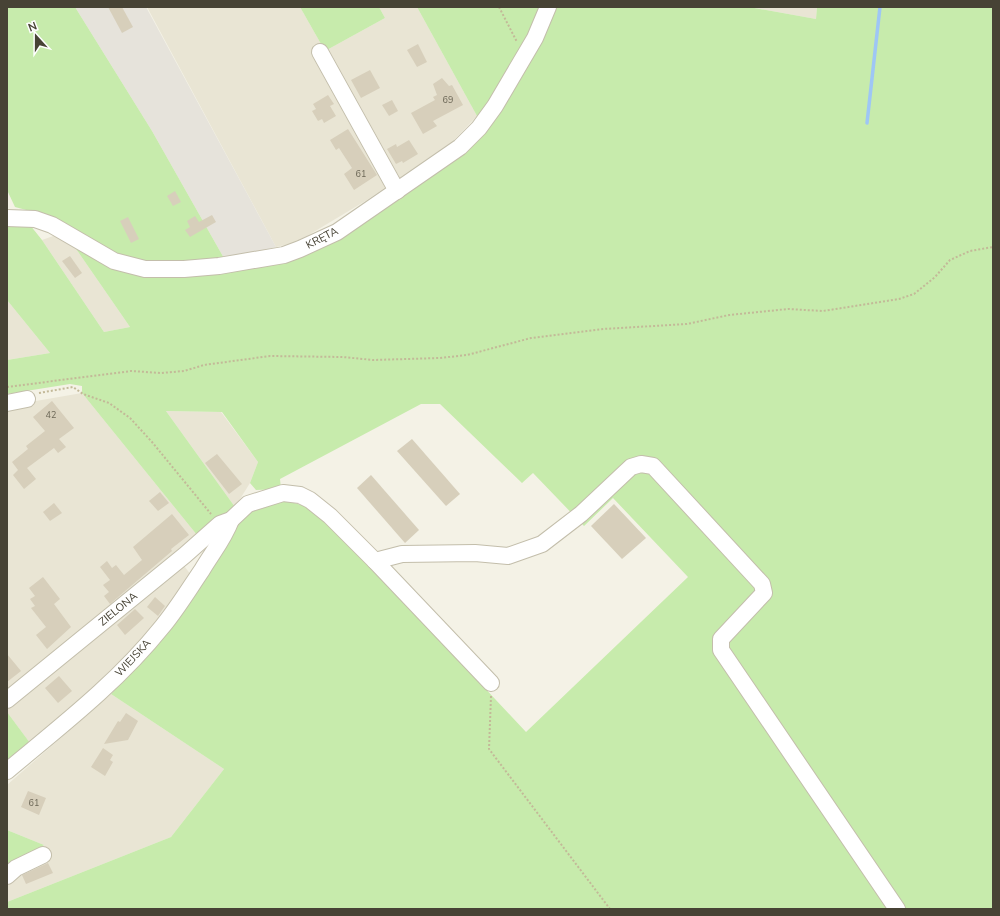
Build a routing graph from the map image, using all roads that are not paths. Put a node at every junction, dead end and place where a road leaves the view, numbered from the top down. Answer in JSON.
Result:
{"nodes":[{"id":1,"x":548,"y":7,"type":"edge"},
{"id":2,"x":320,"y":52,"type":"dead end"},
{"id":3,"x":397,"y":192,"type":"junction"},
{"id":4,"x":7,"y":218,"type":"edge"},
{"id":5,"x":27,"y":399,"type":"road end"},
{"id":6,"x":7,"y":402,"type":"edge"},
{"id":7,"x":225,"y":522,"type":"junction"},
{"id":8,"x":185,"y":555,"type":"junction"},
{"id":9,"x":376,"y":561,"type":"junction"},
{"id":10,"x":200,"y":573,"type":"junction"},
{"id":11,"x":491,"y":683,"type":"road end"},
{"id":12,"x":7,"y":700,"type":"edge"},
{"id":13,"x":7,"y":771,"type":"edge"},
{"id":14,"x":43,"y":855,"type":"dead end"},
{"id":15,"x":7,"y":876,"type":"edge"},
{"id":16,"x":897,"y":909,"type":"edge"}],
"edges":[{"from":1,"to":3,"type":"street","name":"KRĘTA"},
{"from":2,"to":3,"type":"street"},
{"from":3,"to":4,"type":"street","name":"KRĘTA"},
{"from":5,"to":6,"type":"street"},
{"from":7,"to":8,"type":"street","name":"ZIELONA"},
{"from":7,"to":9,"type":"street","name":"ZIELONA"},
{"from":7,"to":10,"type":"street","name":"WIEJSKA"},
{"from":8,"to":10,"type":"street"},
{"from":8,"to":12,"type":"street","name":"ZIELONA"},
{"from":9,"to":11,"type":"street","name":"ZIELONA"},
{"from":9,"to":16,"type":"street"},
{"from":10,"to":13,"type":"street","name":"WIEJSKA"},
{"from":14,"to":15,"type":"street"}]}
